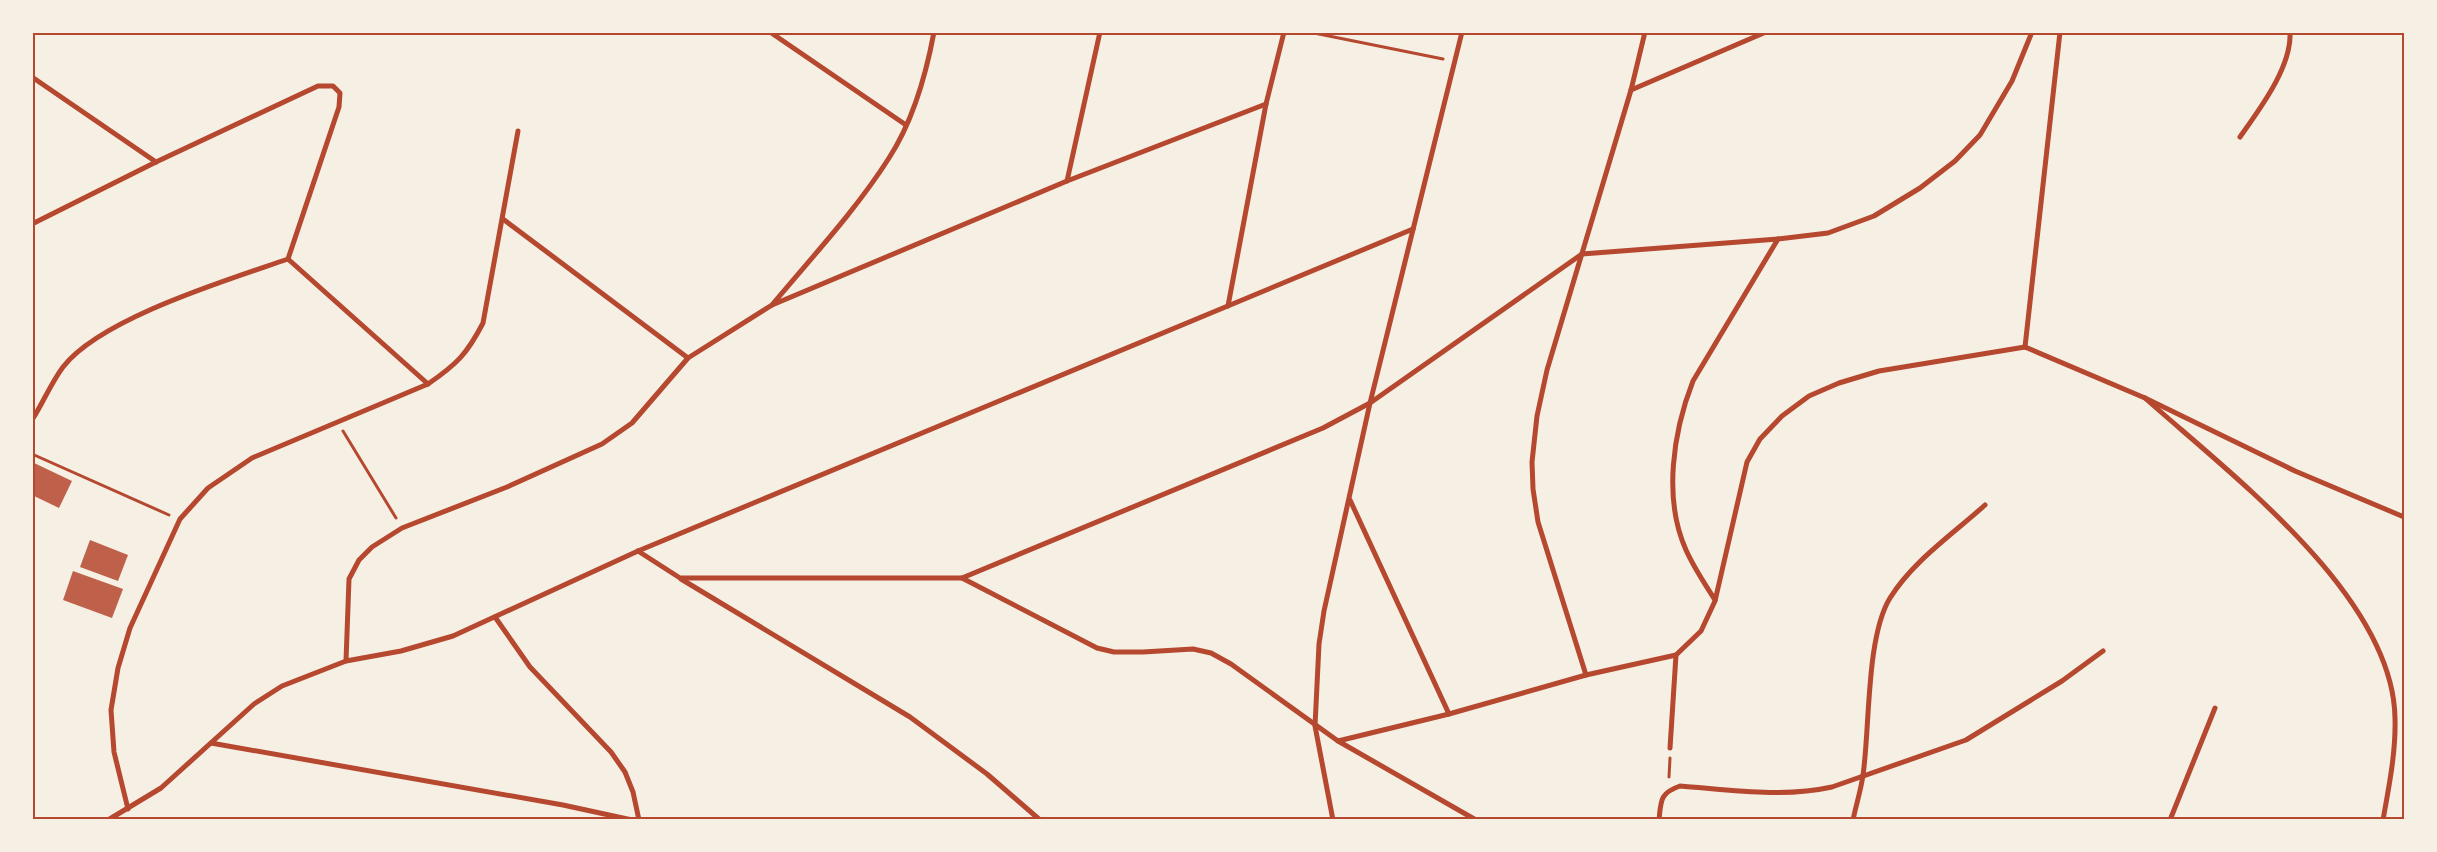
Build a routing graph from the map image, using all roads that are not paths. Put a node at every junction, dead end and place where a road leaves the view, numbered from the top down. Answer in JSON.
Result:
{"nodes":[{"id":1,"x":770,"y":32,"type":"edge"},
{"id":2,"x":934,"y":32,"type":"edge"},
{"id":3,"x":1100,"y":32,"type":"edge"},
{"id":4,"x":1284,"y":32,"type":"edge"},
{"id":5,"x":1462,"y":32,"type":"edge"},
{"id":6,"x":1645,"y":32,"type":"edge"},
{"id":7,"x":1766,"y":32,"type":"edge"},
{"id":8,"x":2032,"y":32,"type":"edge"},
{"id":9,"x":2060,"y":32,"type":"edge"},
{"id":10,"x":2290,"y":32,"type":"edge"},
{"id":11,"x":32,"y":77,"type":"edge"},
{"id":12,"x":1630,"y":90,"type":"junction"},
{"id":13,"x":1266,"y":104,"type":"junction"},
{"id":14,"x":906,"y":125,"type":"junction"},
{"id":15,"x":518,"y":130,"type":"dead end"},
{"id":16,"x":2240,"y":137,"type":"dead end"},
{"id":17,"x":156,"y":162,"type":"junction"},
{"id":18,"x":1067,"y":182,"type":"junction"},
{"id":19,"x":503,"y":219,"type":"junction"},
{"id":20,"x":32,"y":224,"type":"edge"},
{"id":21,"x":1413,"y":229,"type":"junction"},
{"id":22,"x":1778,"y":239,"type":"junction"},
{"id":23,"x":1582,"y":254,"type":"junction"},
{"id":24,"x":288,"y":259,"type":"junction"},
{"id":25,"x":772,"y":305,"type":"junction"},
{"id":26,"x":1228,"y":306,"type":"junction"},
{"id":27,"x":2025,"y":347,"type":"junction"},
{"id":28,"x":688,"y":358,"type":"junction"},
{"id":29,"x":428,"y":384,"type":"junction"},
{"id":30,"x":2145,"y":398,"type":"junction"},
{"id":31,"x":1370,"y":403,"type":"junction"},
{"id":32,"x":32,"y":420,"type":"edge"},
{"id":33,"x":1350,"y":500,"type":"junction"},
{"id":34,"x":1986,"y":505,"type":"dead end"},
{"id":35,"x":2404,"y":517,"type":"edge"},
{"id":36,"x":638,"y":551,"type":"junction"},
{"id":37,"x":680,"y":578,"type":"junction"},
{"id":38,"x":962,"y":578,"type":"junction"},
{"id":39,"x":1715,"y":600,"type":"junction"},
{"id":40,"x":496,"y":617,"type":"junction"},
{"id":41,"x":2103,"y":651,"type":"dead end"},
{"id":42,"x":1676,"y":655,"type":"junction"},
{"id":43,"x":346,"y":661,"type":"junction"},
{"id":44,"x":1586,"y":675,"type":"junction"},
{"id":45,"x":2215,"y":708,"type":"dead end"},
{"id":46,"x":1450,"y":714,"type":"junction"},
{"id":47,"x":1315,"y":726,"type":"junction"},
{"id":48,"x":1338,"y":741,"type":"junction"},
{"id":49,"x":211,"y":743,"type":"junction"},
{"id":50,"x":1670,"y":748,"type":"road end"},
{"id":51,"x":1863,"y":775,"type":"junction"},
{"id":52,"x":128,"y":809,"type":"junction"},
{"id":53,"x":108,"y":820,"type":"edge"},
{"id":54,"x":632,"y":820,"type":"edge"},
{"id":55,"x":638,"y":820,"type":"edge"},
{"id":56,"x":1040,"y":820,"type":"edge"},
{"id":57,"x":1333,"y":820,"type":"edge"},
{"id":58,"x":1476,"y":820,"type":"edge"},
{"id":59,"x":1659,"y":820,"type":"edge"},
{"id":60,"x":1853,"y":820,"type":"edge"},
{"id":61,"x":2170,"y":820,"type":"edge"},
{"id":62,"x":2383,"y":820,"type":"edge"}],
"edges":[{"from":1,"to":14,"type":"street"},
{"from":2,"to":14,"type":"street"},
{"from":3,"to":18,"type":"street"},
{"from":4,"to":13,"type":"street"},
{"from":5,"to":21,"type":"street"},
{"from":6,"to":12,"type":"street"},
{"from":7,"to":12,"type":"street"},
{"from":8,"to":22,"type":"street"},
{"from":9,"to":27,"type":"street"},
{"from":10,"to":16,"type":"street"},
{"from":11,"to":17,"type":"street"},
{"from":12,"to":23,"type":"street"},
{"from":13,"to":18,"type":"street"},
{"from":13,"to":26,"type":"street"},
{"from":14,"to":25,"type":"street"},
{"from":15,"to":19,"type":"street"},
{"from":17,"to":20,"type":"street"},
{"from":17,"to":24,"type":"street"},
{"from":18,"to":25,"type":"street"},
{"from":19,"to":28,"type":"street"},
{"from":19,"to":29,"type":"street"},
{"from":21,"to":26,"type":"street"},
{"from":21,"to":31,"type":"street"},
{"from":22,"to":23,"type":"street"},
{"from":22,"to":39,"type":"street"},
{"from":23,"to":31,"type":"street"},
{"from":23,"to":44,"type":"street"},
{"from":24,"to":29,"type":"street"},
{"from":24,"to":32,"type":"street"},
{"from":25,"to":28,"type":"street"},
{"from":26,"to":36,"type":"street"},
{"from":27,"to":30,"type":"street"},
{"from":27,"to":39,"type":"street"},
{"from":28,"to":43,"type":"street"},
{"from":29,"to":52,"type":"street"},
{"from":30,"to":35,"type":"street"},
{"from":30,"to":62,"type":"street"},
{"from":31,"to":33,"type":"street"},
{"from":31,"to":38,"type":"street"},
{"from":33,"to":46,"type":"street"},
{"from":33,"to":47,"type":"street"},
{"from":34,"to":51,"type":"street"},
{"from":36,"to":37,"type":"street"},
{"from":36,"to":40,"type":"street"},
{"from":37,"to":38,"type":"street"},
{"from":37,"to":56,"type":"street"},
{"from":38,"to":47,"type":"street"},
{"from":39,"to":42,"type":"street"},
{"from":40,"to":43,"type":"street"},
{"from":40,"to":55,"type":"street"},
{"from":41,"to":51,"type":"street"},
{"from":42,"to":44,"type":"street"},
{"from":42,"to":50,"type":"street"},
{"from":43,"to":49,"type":"street"},
{"from":44,"to":46,"type":"street"},
{"from":45,"to":61,"type":"street"},
{"from":46,"to":48,"type":"street"},
{"from":47,"to":48,"type":"street"},
{"from":47,"to":57,"type":"street"},
{"from":48,"to":58,"type":"street"},
{"from":49,"to":52,"type":"street"},
{"from":49,"to":54,"type":"street"},
{"from":51,"to":59,"type":"street"},
{"from":51,"to":60,"type":"street"},
{"from":52,"to":53,"type":"street"}]}
